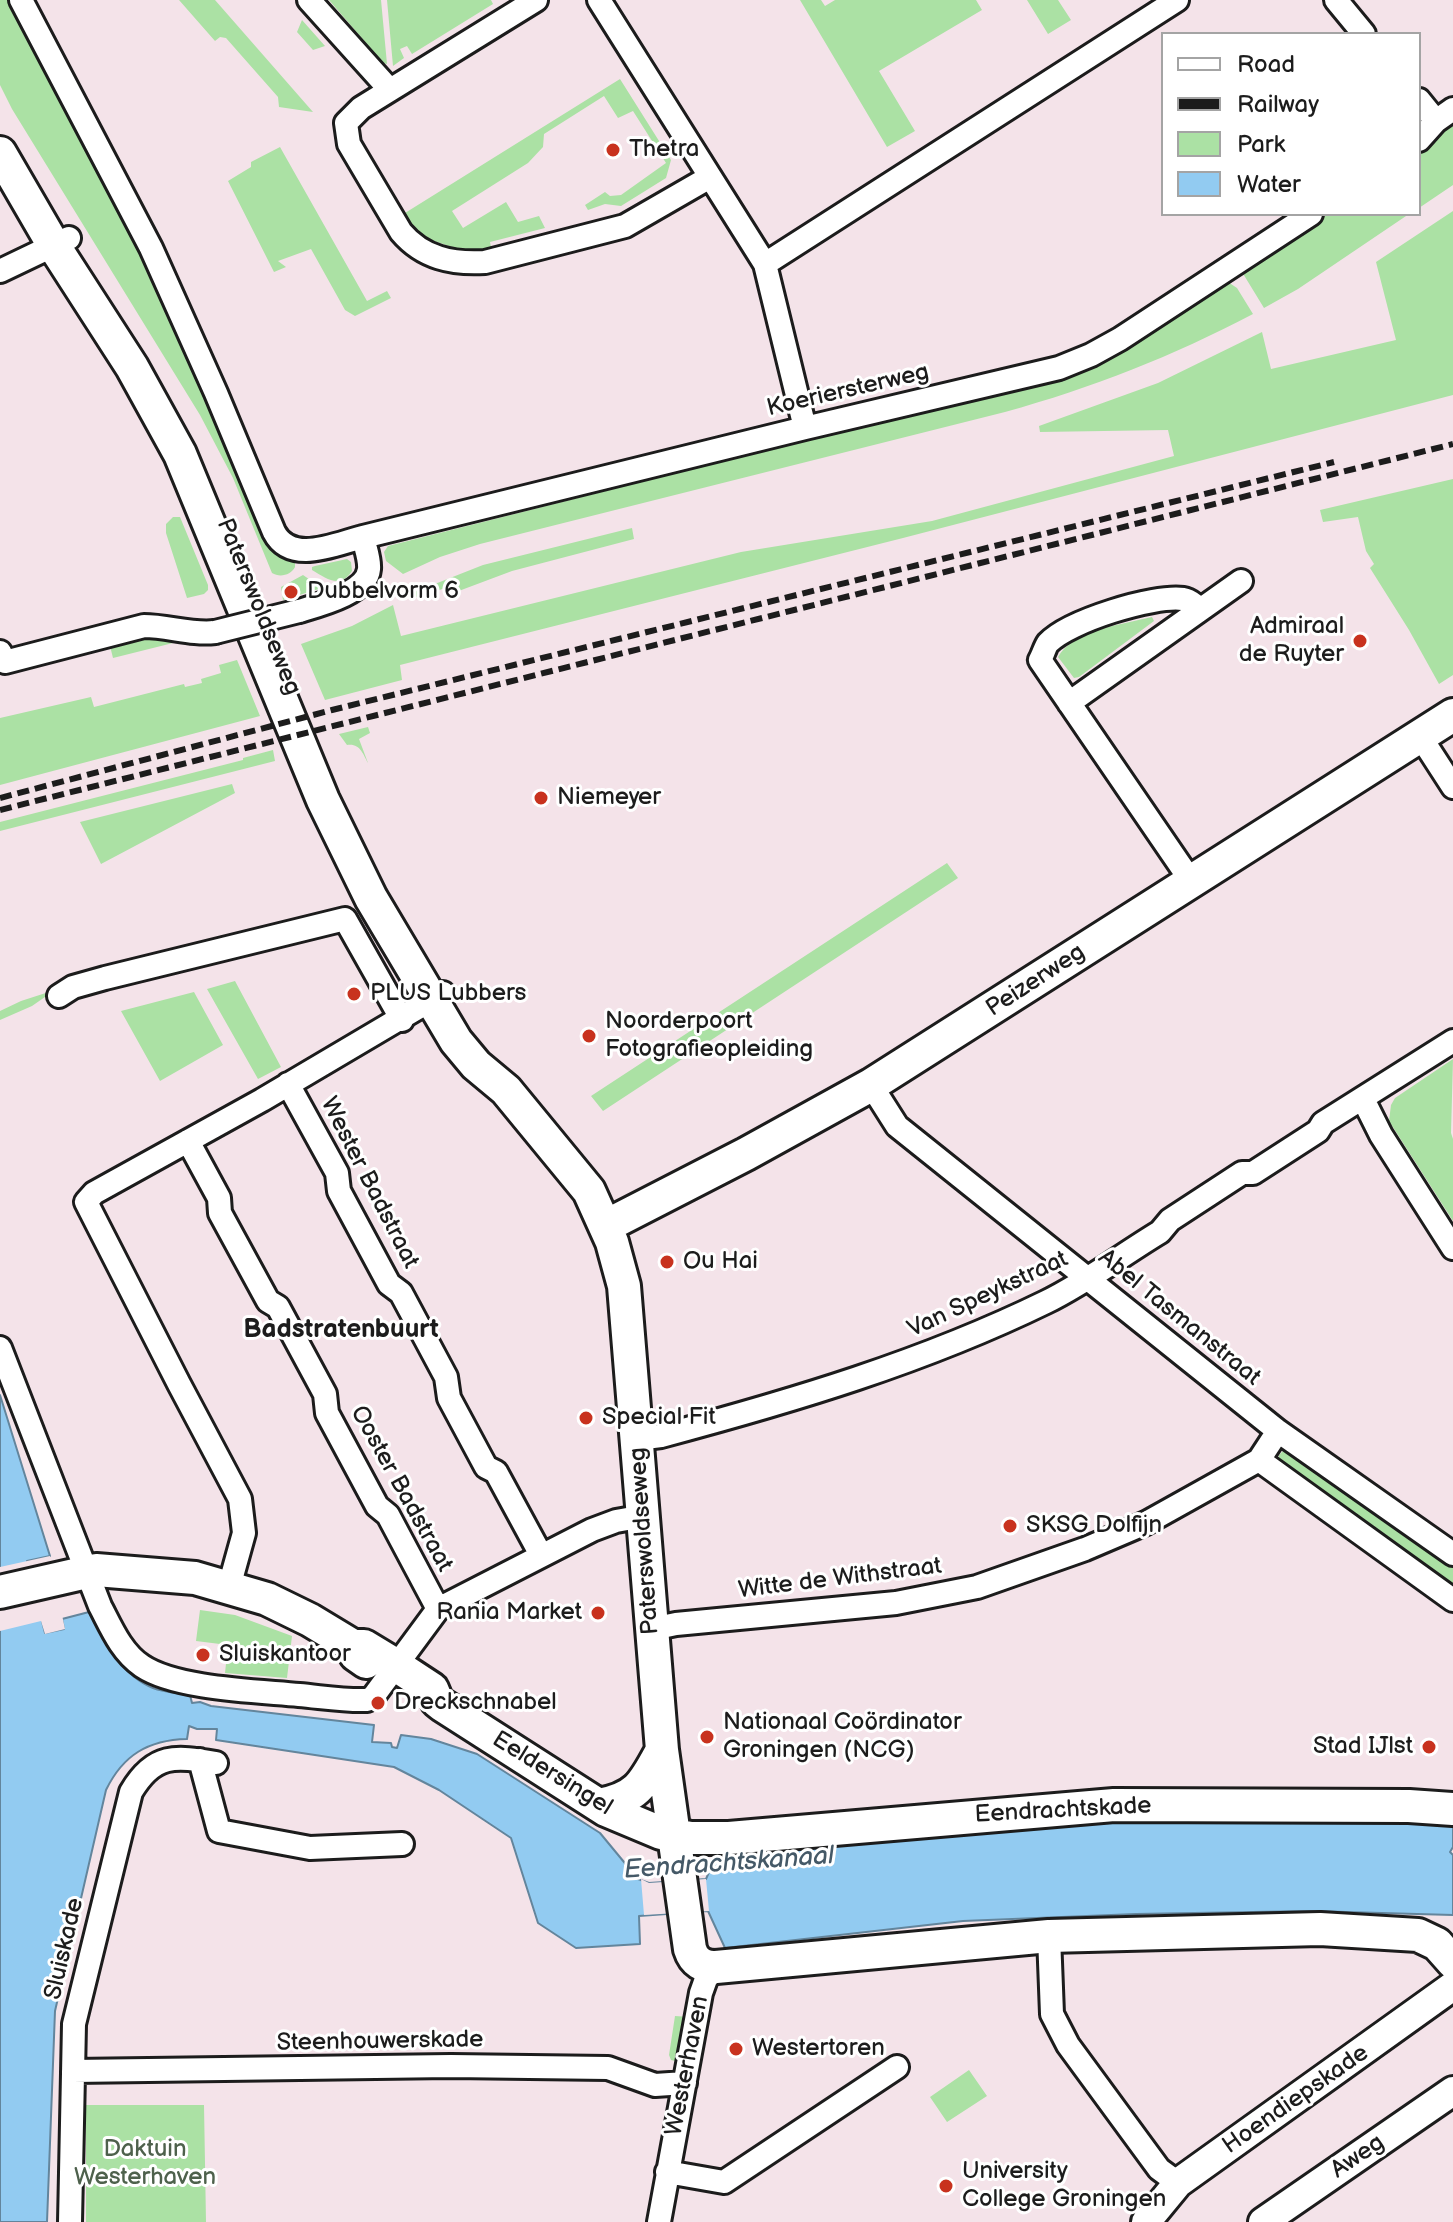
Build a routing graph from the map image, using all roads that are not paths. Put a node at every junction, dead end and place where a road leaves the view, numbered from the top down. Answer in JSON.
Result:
{"nodes":[{"id":1,"x":21,"y":0,"type":"edge"},
{"id":2,"x":309,"y":0,"type":"edge"},
{"id":3,"x":536,"y":0,"type":"edge"},
{"id":4,"x":599,"y":0,"type":"edge"},
{"id":5,"x":1177,"y":0,"type":"edge"},
{"id":6,"x":1336,"y":0,"type":"edge"},
{"id":7,"x":1362,"y":32,"type":"edge"},
{"id":8,"x":390,"y":90,"type":"junction"},
{"id":9,"x":1421,"y":101,"type":"edge"},
{"id":10,"x":1445,"y":115,"type":"edge"},
{"id":11,"x":0,"y":129,"type":"edge"},
{"id":12,"x":1421,"y":138,"type":"edge"},
{"id":13,"x":0,"y":153,"type":"edge"},
{"id":14,"x":710,"y":177,"type":"junction"},
{"id":15,"x":1308,"y":216,"type":"edge"},
{"id":16,"x":61,"y":242,"type":"junction"},
{"id":17,"x":765,"y":264,"type":"junction"},
{"id":18,"x":0,"y":271,"type":"edge"},
{"id":19,"x":805,"y":428,"type":"junction"},
{"id":20,"x":363,"y":537,"type":"junction"},
{"id":21,"x":306,"y":550,"type":"joint"},
{"id":22,"x":1241,"y":581,"type":"dead end"},
{"id":23,"x":1199,"y":608,"type":"junction"},
{"id":24,"x":0,"y":652,"type":"edge"},
{"id":25,"x":1069,"y":703,"type":"junction"},
{"id":26,"x":1453,"y":715,"type":"edge"},
{"id":27,"x":1420,"y":736,"type":"junction"},
{"id":28,"x":1449,"y":773,"type":"edge"},
{"id":29,"x":1191,"y":881,"type":"junction"},
{"id":30,"x":59,"y":996,"type":"dead end"},
{"id":31,"x":439,"y":996,"type":"junction"},
{"id":32,"x":402,"y":1020,"type":"junction"},
{"id":33,"x":1453,"y":1041,"type":"edge"},
{"id":34,"x":288,"y":1084,"type":"junction"},
{"id":35,"x":871,"y":1085,"type":"junction"},
{"id":36,"x":1363,"y":1099,"type":"junction"},
{"id":37,"x":188,"y":1141,"type":"junction"},
{"id":38,"x":606,"y":1226,"type":"junction"},
{"id":39,"x":1453,"y":1248,"type":"edge"},
{"id":40,"x":1088,"y":1278,"type":"junction"},
{"id":41,"x":0,"y":1348,"type":"edge"},
{"id":42,"x":1278,"y":1431,"type":"junction"},
{"id":43,"x":637,"y":1439,"type":"junction"},
{"id":44,"x":1259,"y":1460,"type":"junction"},
{"id":45,"x":644,"y":1516,"type":"junction"},
{"id":46,"x":1453,"y":1554,"type":"edge"},
{"id":47,"x":541,"y":1555,"type":"junction"},
{"id":48,"x":99,"y":1576,"type":"junction"},
{"id":49,"x":229,"y":1587,"type":"junction"},
{"id":50,"x":38,"y":1590,"type":"junction"},
{"id":51,"x":0,"y":1592,"type":"edge"},
{"id":52,"x":1453,"y":1600,"type":"edge"},
{"id":53,"x":0,"y":1606,"type":"edge"},
{"id":54,"x":438,"y":1609,"type":"junction"},
{"id":55,"x":652,"y":1629,"type":"junction"},
{"id":56,"x":396,"y":1668,"type":"junction"},
{"id":57,"x":662,"y":1750,"type":"junction"},
{"id":58,"x":599,"y":1805,"type":"junction"},
{"id":59,"x":1451,"y":1806,"type":"edge"},
{"id":60,"x":674,"y":1835,"type":"junction"},
{"id":61,"x":402,"y":1844,"type":"dead end"},
{"id":62,"x":1049,"y":1936,"type":"junction"},
{"id":63,"x":1453,"y":1962,"type":"edge"},
{"id":64,"x":716,"y":1967,"type":"junction"},
{"id":65,"x":1453,"y":1986,"type":"edge"},
{"id":66,"x":897,"y":2067,"type":"dead end"},
{"id":67,"x":73,"y":2071,"type":"junction"},
{"id":68,"x":685,"y":2083,"type":"junction"},
{"id":69,"x":1453,"y":2091,"type":"edge"},
{"id":70,"x":667,"y":2172,"type":"junction"},
{"id":71,"x":1178,"y":2183,"type":"junction"},
{"id":72,"x":70,"y":2222,"type":"edge"},
{"id":73,"x":659,"y":2222,"type":"edge"},
{"id":74,"x":1146,"y":2222,"type":"edge"},
{"id":75,"x":1263,"y":2222,"type":"edge"}],
"edges":[{"from":1,"to":21,"type":"street","name":"Paterswoldseweg"},
{"from":2,"to":8,"type":"street"},
{"from":3,"to":8,"type":"street"},
{"from":4,"to":14,"type":"street"},
{"from":5,"to":17,"type":"street"},
{"from":6,"to":7,"type":"street"},
{"from":8,"to":14,"type":"street"},
{"from":9,"to":10,"type":"street"},
{"from":10,"to":12,"type":"street"},
{"from":11,"to":16,"type":"main road","name":"Paterswoldseweg"},
{"from":13,"to":16,"type":"main road","name":"Paterswoldseweg"},
{"from":14,"to":17,"type":"street"},
{"from":15,"to":19,"type":"street","name":"Koeriersterweg"},
{"from":16,"to":18,"type":"street"},
{"from":16,"to":31,"type":"main road","name":"Paterswoldseweg"},
{"from":17,"to":19,"type":"street"},
{"from":19,"to":20,"type":"street","name":"Koeriersterweg"},
{"from":20,"to":21,"type":"street","name":"Koeriersterweg"},
{"from":20,"to":24,"type":"street","bridge":true},
{"from":22,"to":23,"type":"street"},
{"from":23,"to":25,"type":"street"},
{"from":23,"to":25,"type":"street"},
{"from":25,"to":29,"type":"street"},
{"from":26,"to":27,"type":"main road","name":"Peizerweg"},
{"from":27,"to":28,"type":"street"},
{"from":27,"to":29,"type":"main road","name":"Peizerweg"},
{"from":29,"to":35,"type":"main road","name":"Peizerweg"},
{"from":30,"to":32,"type":"street"},
{"from":31,"to":32,"type":"street"},
{"from":31,"to":38,"type":"main road","name":"Paterswoldseweg"},
{"from":32,"to":34,"type":"street"},
{"from":33,"to":36,"type":"street","name":"Van Speykstraat"},
{"from":34,"to":37,"type":"street"},
{"from":34,"to":47,"type":"street","name":"Wester Badstraat"},
{"from":35,"to":38,"type":"main road","name":"Peizerweg"},
{"from":35,"to":40,"type":"street","name":"Abel Tasmanstraat"},
{"from":36,"to":39,"type":"street"},
{"from":36,"to":40,"type":"street","name":"Van Speykstraat"},
{"from":37,"to":49,"type":"street"},
{"from":37,"to":54,"type":"street","name":"Ooster Badstraat"},
{"from":38,"to":43,"type":"main road","name":"Paterswoldseweg"},
{"from":40,"to":42,"type":"street","name":"Abel Tasmanstraat"},
{"from":40,"to":43,"type":"street","name":"Van Speykstraat"},
{"from":41,"to":48,"type":"street"},
{"from":42,"to":44,"type":"street","name":"Witte de Withstraat"},
{"from":42,"to":46,"type":"street","name":"Abel Tasmanstraat"},
{"from":43,"to":45,"type":"main road","name":"Paterswoldseweg"},
{"from":44,"to":52,"type":"street"},
{"from":44,"to":55,"type":"street","name":"Witte de Withstraat"},
{"from":45,"to":47,"type":"street"},
{"from":45,"to":55,"type":"main road","name":"Paterswoldseweg"},
{"from":47,"to":54,"type":"street"},
{"from":48,"to":49,"type":"main road","name":"Eeldersingel"},
{"from":48,"to":50,"type":"main road","name":"Eeldersingel"},
{"from":48,"to":56,"type":"street"},
{"from":49,"to":56,"type":"main road","name":"Eeldersingel"},
{"from":50,"to":51,"type":"main road","name":"Eeldersingel"},
{"from":50,"to":53,"type":"main road","name":"Eeldersingel"},
{"from":54,"to":56,"type":"street"},
{"from":55,"to":57,"type":"main road","name":"Paterswoldseweg"},
{"from":56,"to":58,"type":"main road","name":"Eeldersingel"},
{"from":57,"to":58,"type":"main road"},
{"from":57,"to":60,"type":"main road","name":"Paterswoldseweg"},
{"from":58,"to":60,"type":"main road","name":"Eeldersingel"},
{"from":59,"to":60,"type":"main road","name":"Eendrachtskade"},
{"from":60,"to":64,"type":"main road","name":"Westerhaven"},
{"from":61,"to":67,"type":"street","name":"Sluiskade"},
{"from":62,"to":63,"type":"main road"},
{"from":62,"to":64,"type":"main road"},
{"from":62,"to":71,"type":"street"},
{"from":64,"to":68,"type":"street","name":"Westerhaven"},
{"from":65,"to":71,"type":"street","name":"Hoendiepskade"},
{"from":66,"to":70,"type":"street"},
{"from":67,"to":68,"type":"street","name":"Steenhouwerskade"},
{"from":67,"to":72,"type":"street","name":"Sluiskade"},
{"from":68,"to":70,"type":"street","name":"Westerhaven"},
{"from":69,"to":75,"type":"street","name":"Aweg"},
{"from":70,"to":73,"type":"street","name":"Westerhaven"},
{"from":71,"to":74,"type":"street","name":"Hoendiepskade"}]}
